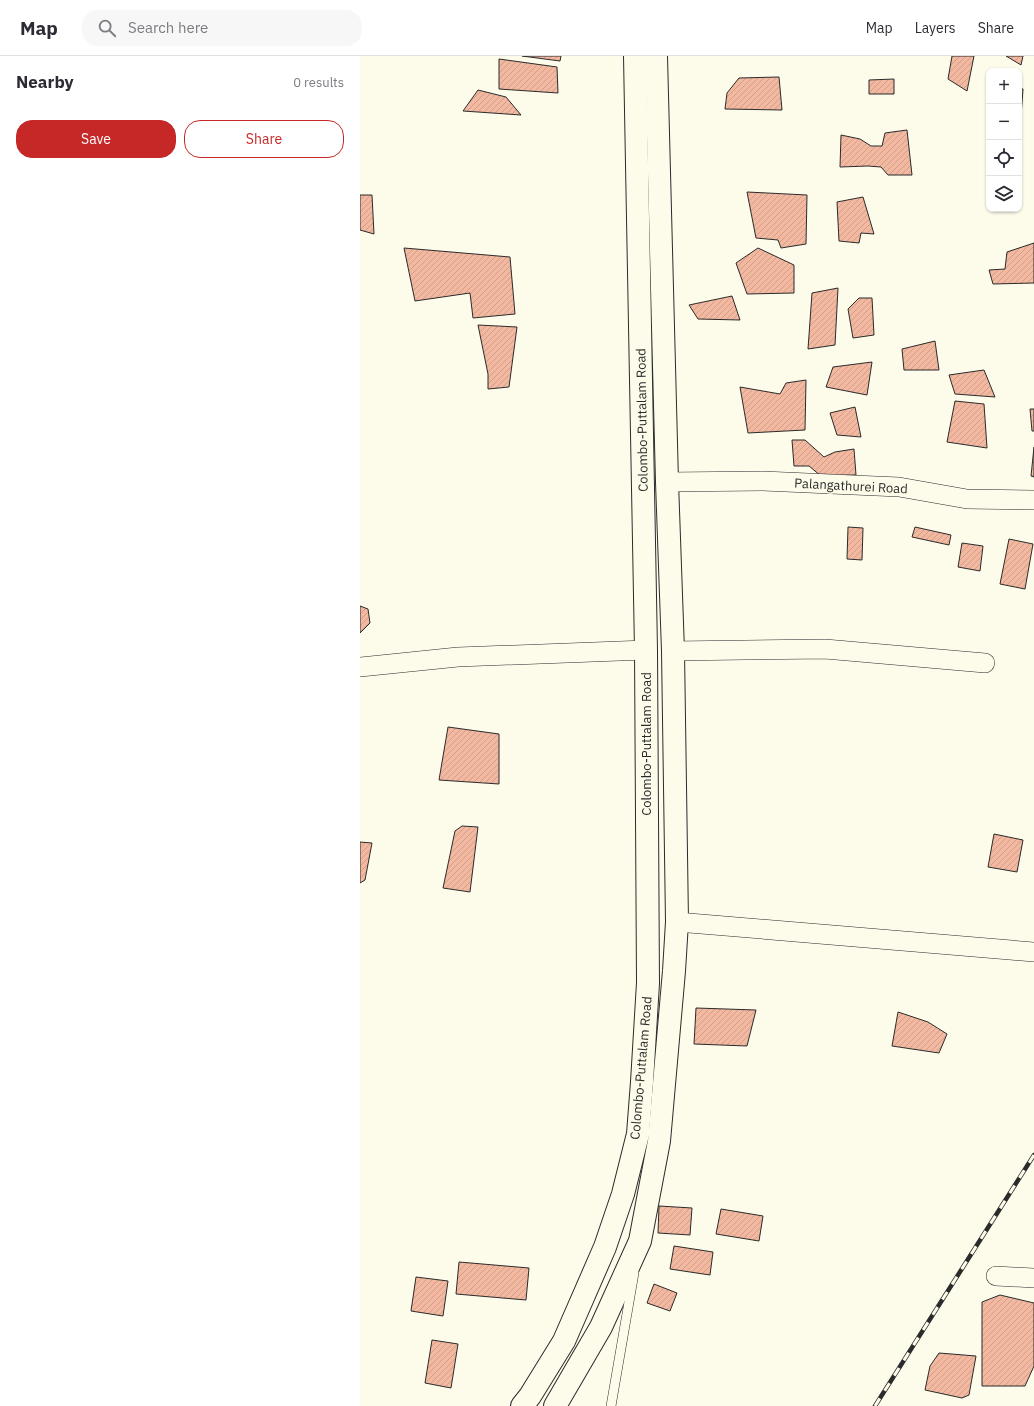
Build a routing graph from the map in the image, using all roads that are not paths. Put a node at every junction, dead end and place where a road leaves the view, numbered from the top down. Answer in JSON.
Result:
{"nodes":[{"id":1,"x":635,"y":56,"type":"edge"},
{"id":2,"x":656,"y":56,"type":"edge"},
{"id":3,"x":667,"y":482,"type":"junction"},
{"id":4,"x":1034,"y":500,"type":"edge"},
{"id":5,"x":646,"y":650,"type":"junction"},
{"id":6,"x":673,"y":651,"type":"junction"},
{"id":7,"x":985,"y":663,"type":"dead end"},
{"id":8,"x":360,"y":667,"type":"edge"},
{"id":9,"x":677,"y":922,"type":"junction"},
{"id":10,"x":1034,"y":952,"type":"edge"},
{"id":11,"x":640,"y":1241,"type":"junction"},
{"id":12,"x":996,"y":1276,"type":"dead end"},
{"id":13,"x":1034,"y":1278,"type":"edge"},
{"id":14,"x":522,"y":1406,"type":"edge"},
{"id":15,"x":555,"y":1406,"type":"edge"},
{"id":16,"x":611,"y":1406,"type":"edge"}],
"edges":[{"from":1,"to":5,"type":"highway","name":"Colombo-Puttalam Road"},
{"from":2,"to":3,"type":"highway","name":"Colombo-Puttalam Road"},
{"from":3,"to":4,"type":"street","name":"Palangathurei Road"},
{"from":3,"to":6,"type":"highway","name":"Colombo-Puttalam Road"},
{"from":5,"to":8,"type":"street"},
{"from":5,"to":14,"type":"highway","name":"Colombo-Puttalam Road"},
{"from":6,"to":7,"type":"street"},
{"from":6,"to":9,"type":"highway","name":"Colombo-Puttalam Road"},
{"from":9,"to":10,"type":"street"},
{"from":9,"to":11,"type":"highway","name":"Colombo-Puttalam Road"},
{"from":11,"to":15,"type":"highway","name":"Colombo-Puttalam Road"},
{"from":11,"to":16,"type":"lane"},
{"from":12,"to":13,"type":"street"}]}
